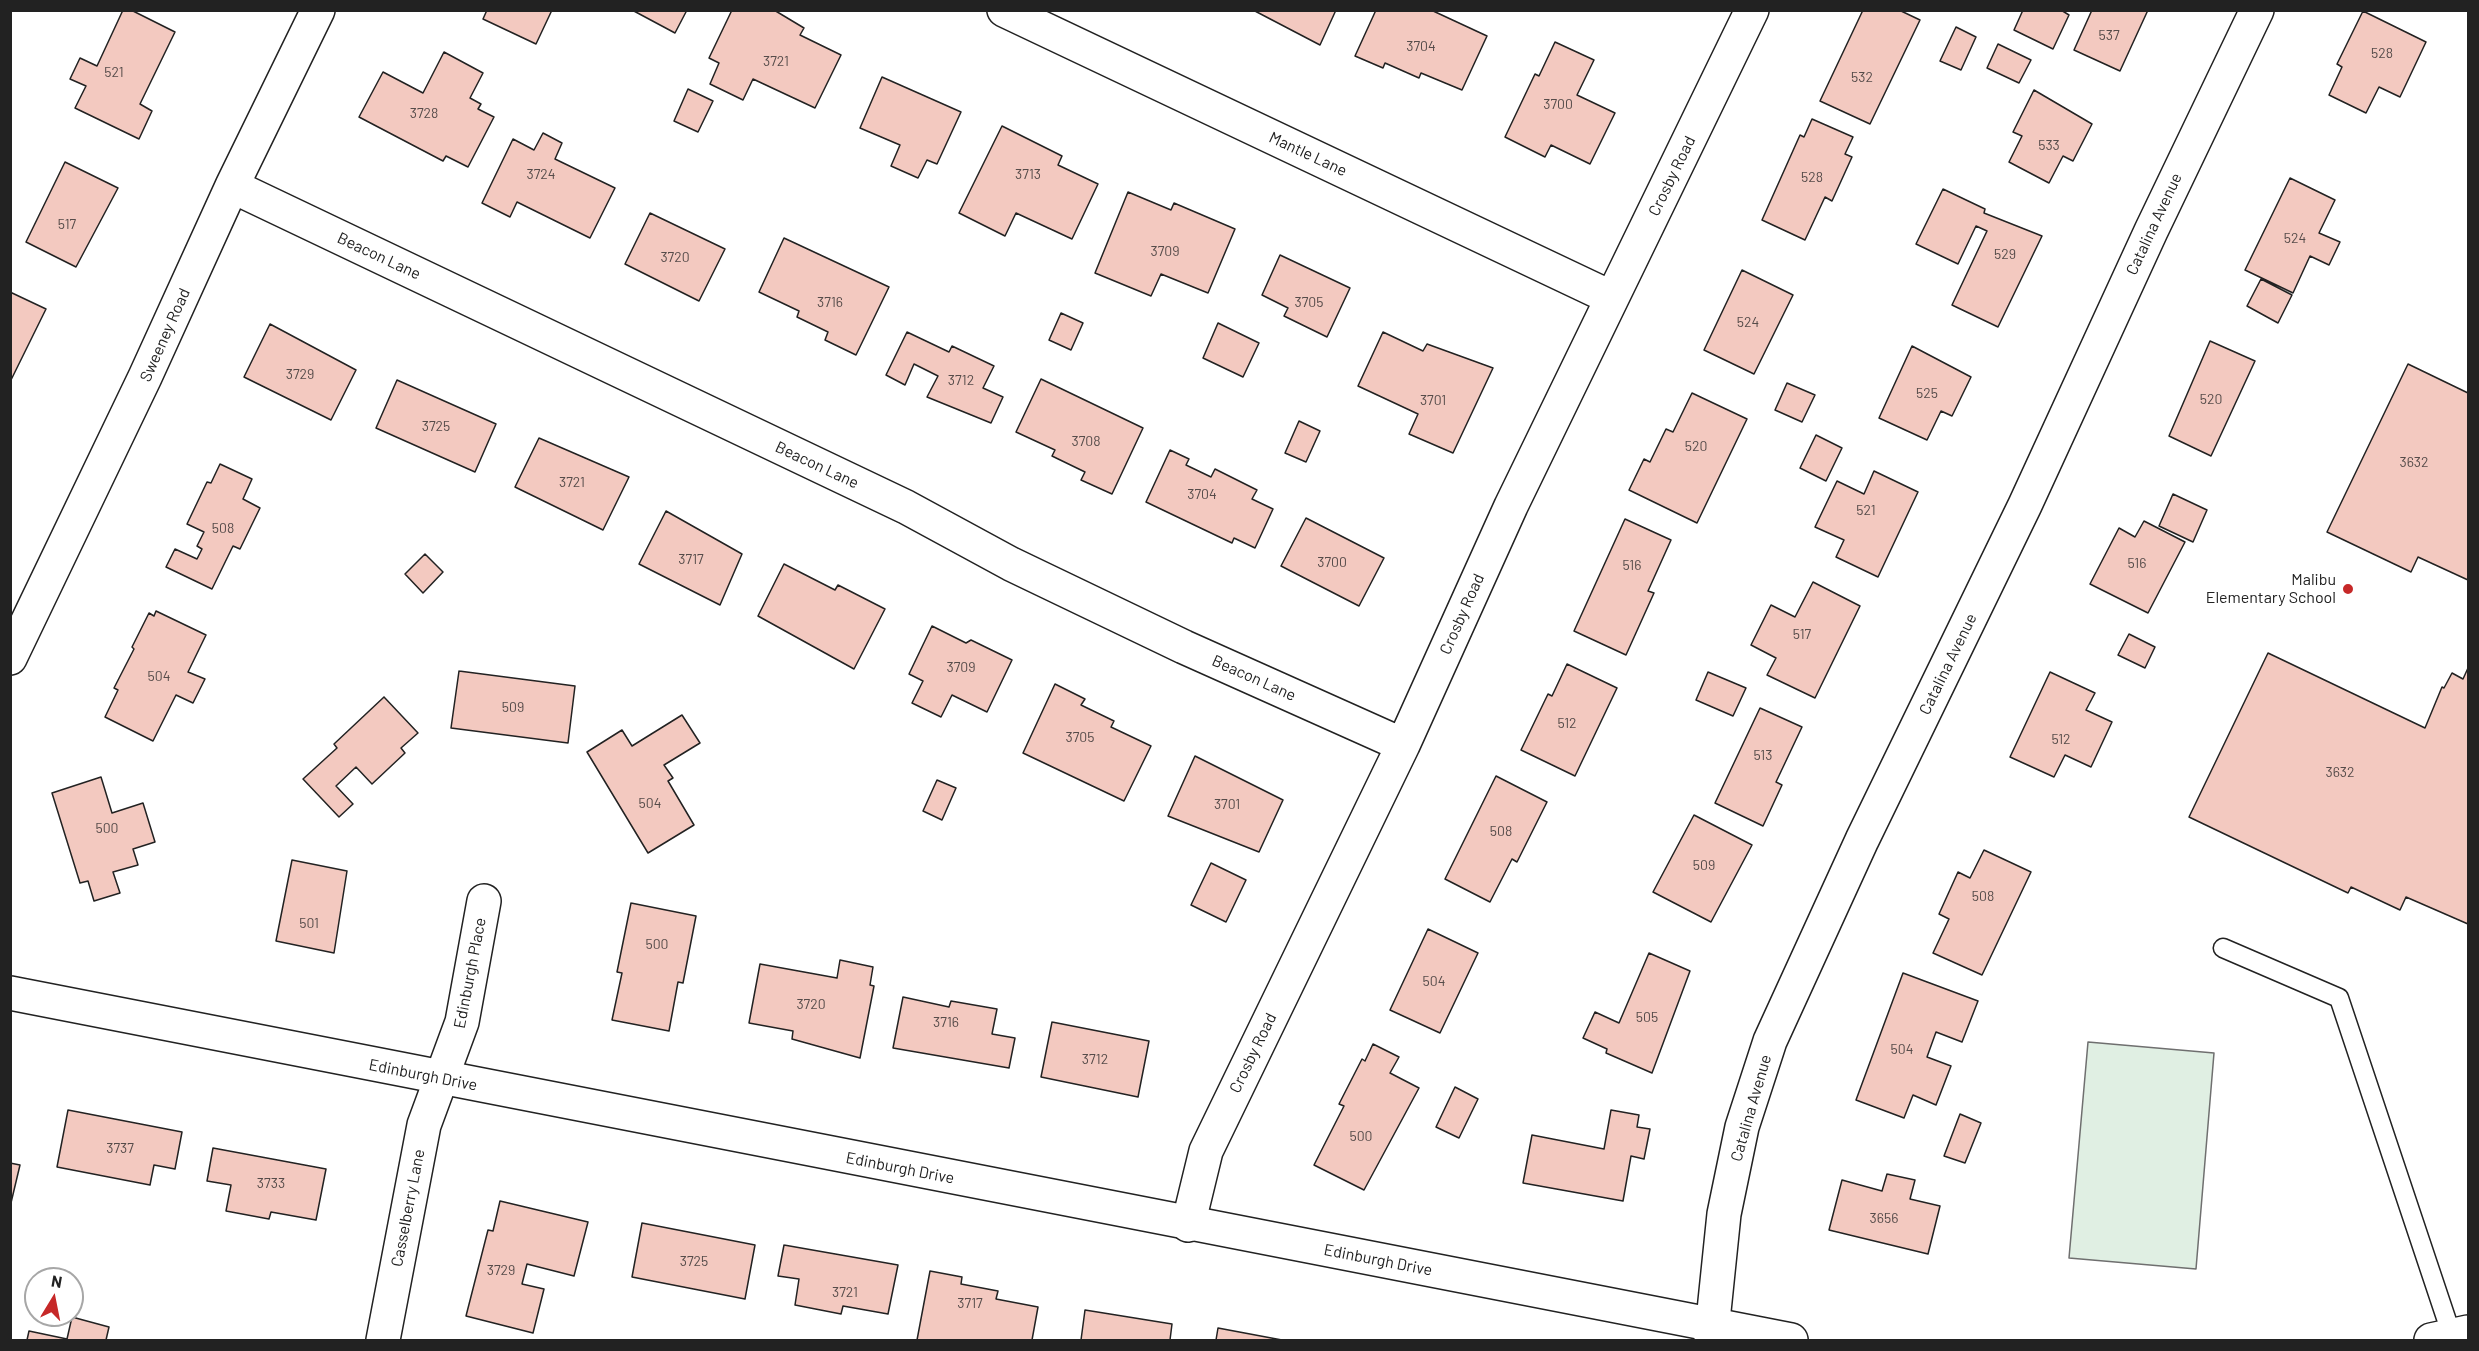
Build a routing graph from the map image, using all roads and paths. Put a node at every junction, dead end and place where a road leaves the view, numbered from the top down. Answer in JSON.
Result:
{"nodes":[{"id":1,"x":318,"y":10,"type":"edge"},
{"id":2,"x":1004,"y":10,"type":"edge"},
{"id":3,"x":1752,"y":10,"type":"edge"},
{"id":4,"x":2257,"y":10,"type":"edge"},
{"id":5,"x":232,"y":186,"type":"junction"},
{"id":6,"x":1612,"y":298,"type":"junction"},
{"id":7,"x":10,"y":658,"type":"edge"},
{"id":8,"x":1402,"y":745,"type":"junction"},
{"id":9,"x":484,"y":901,"type":"dead end"},
{"id":10,"x":2223,"y":948,"type":"dead end"},
{"id":11,"x":10,"y":993,"type":"edge"},
{"id":12,"x":442,"y":1079,"type":"junction"},
{"id":13,"x":1188,"y":1225,"type":"junction"},
{"id":14,"x":1712,"y":1334,"type":"edge"},
{"id":15,"x":2451,"y":1336,"type":"edge"},
{"id":16,"x":383,"y":1341,"type":"edge"},
{"id":17,"x":1791,"y":1341,"type":"edge"}],
"edges":[{"from":1,"to":5,"type":"street","name":"Sweeney Road"},
{"from":2,"to":6,"type":"street","name":"Mantle Lane"},
{"from":3,"to":6,"type":"street","name":"Crosby Road"},
{"from":4,"to":14,"type":"street","name":"Catalina Avenue"},
{"from":5,"to":7,"type":"street","name":"Sweeney Road"},
{"from":5,"to":8,"type":"street","name":"Beacon Lane"},
{"from":6,"to":8,"type":"street","name":"Crosby Road"},
{"from":8,"to":13,"type":"street","name":"Crosby Road"},
{"from":9,"to":12,"type":"street","name":"Edinburgh Place"},
{"from":10,"to":15,"type":"lane"},
{"from":11,"to":12,"type":"street","name":"Edinburgh Drive"},
{"from":12,"to":13,"type":"street","name":"Edinburgh Drive"},
{"from":12,"to":16,"type":"street","name":"Casselberry Lane"},
{"from":13,"to":14,"type":"street","name":"Edinburgh Drive"},
{"from":14,"to":17,"type":"street","name":"Edinburgh Drive"}]}
